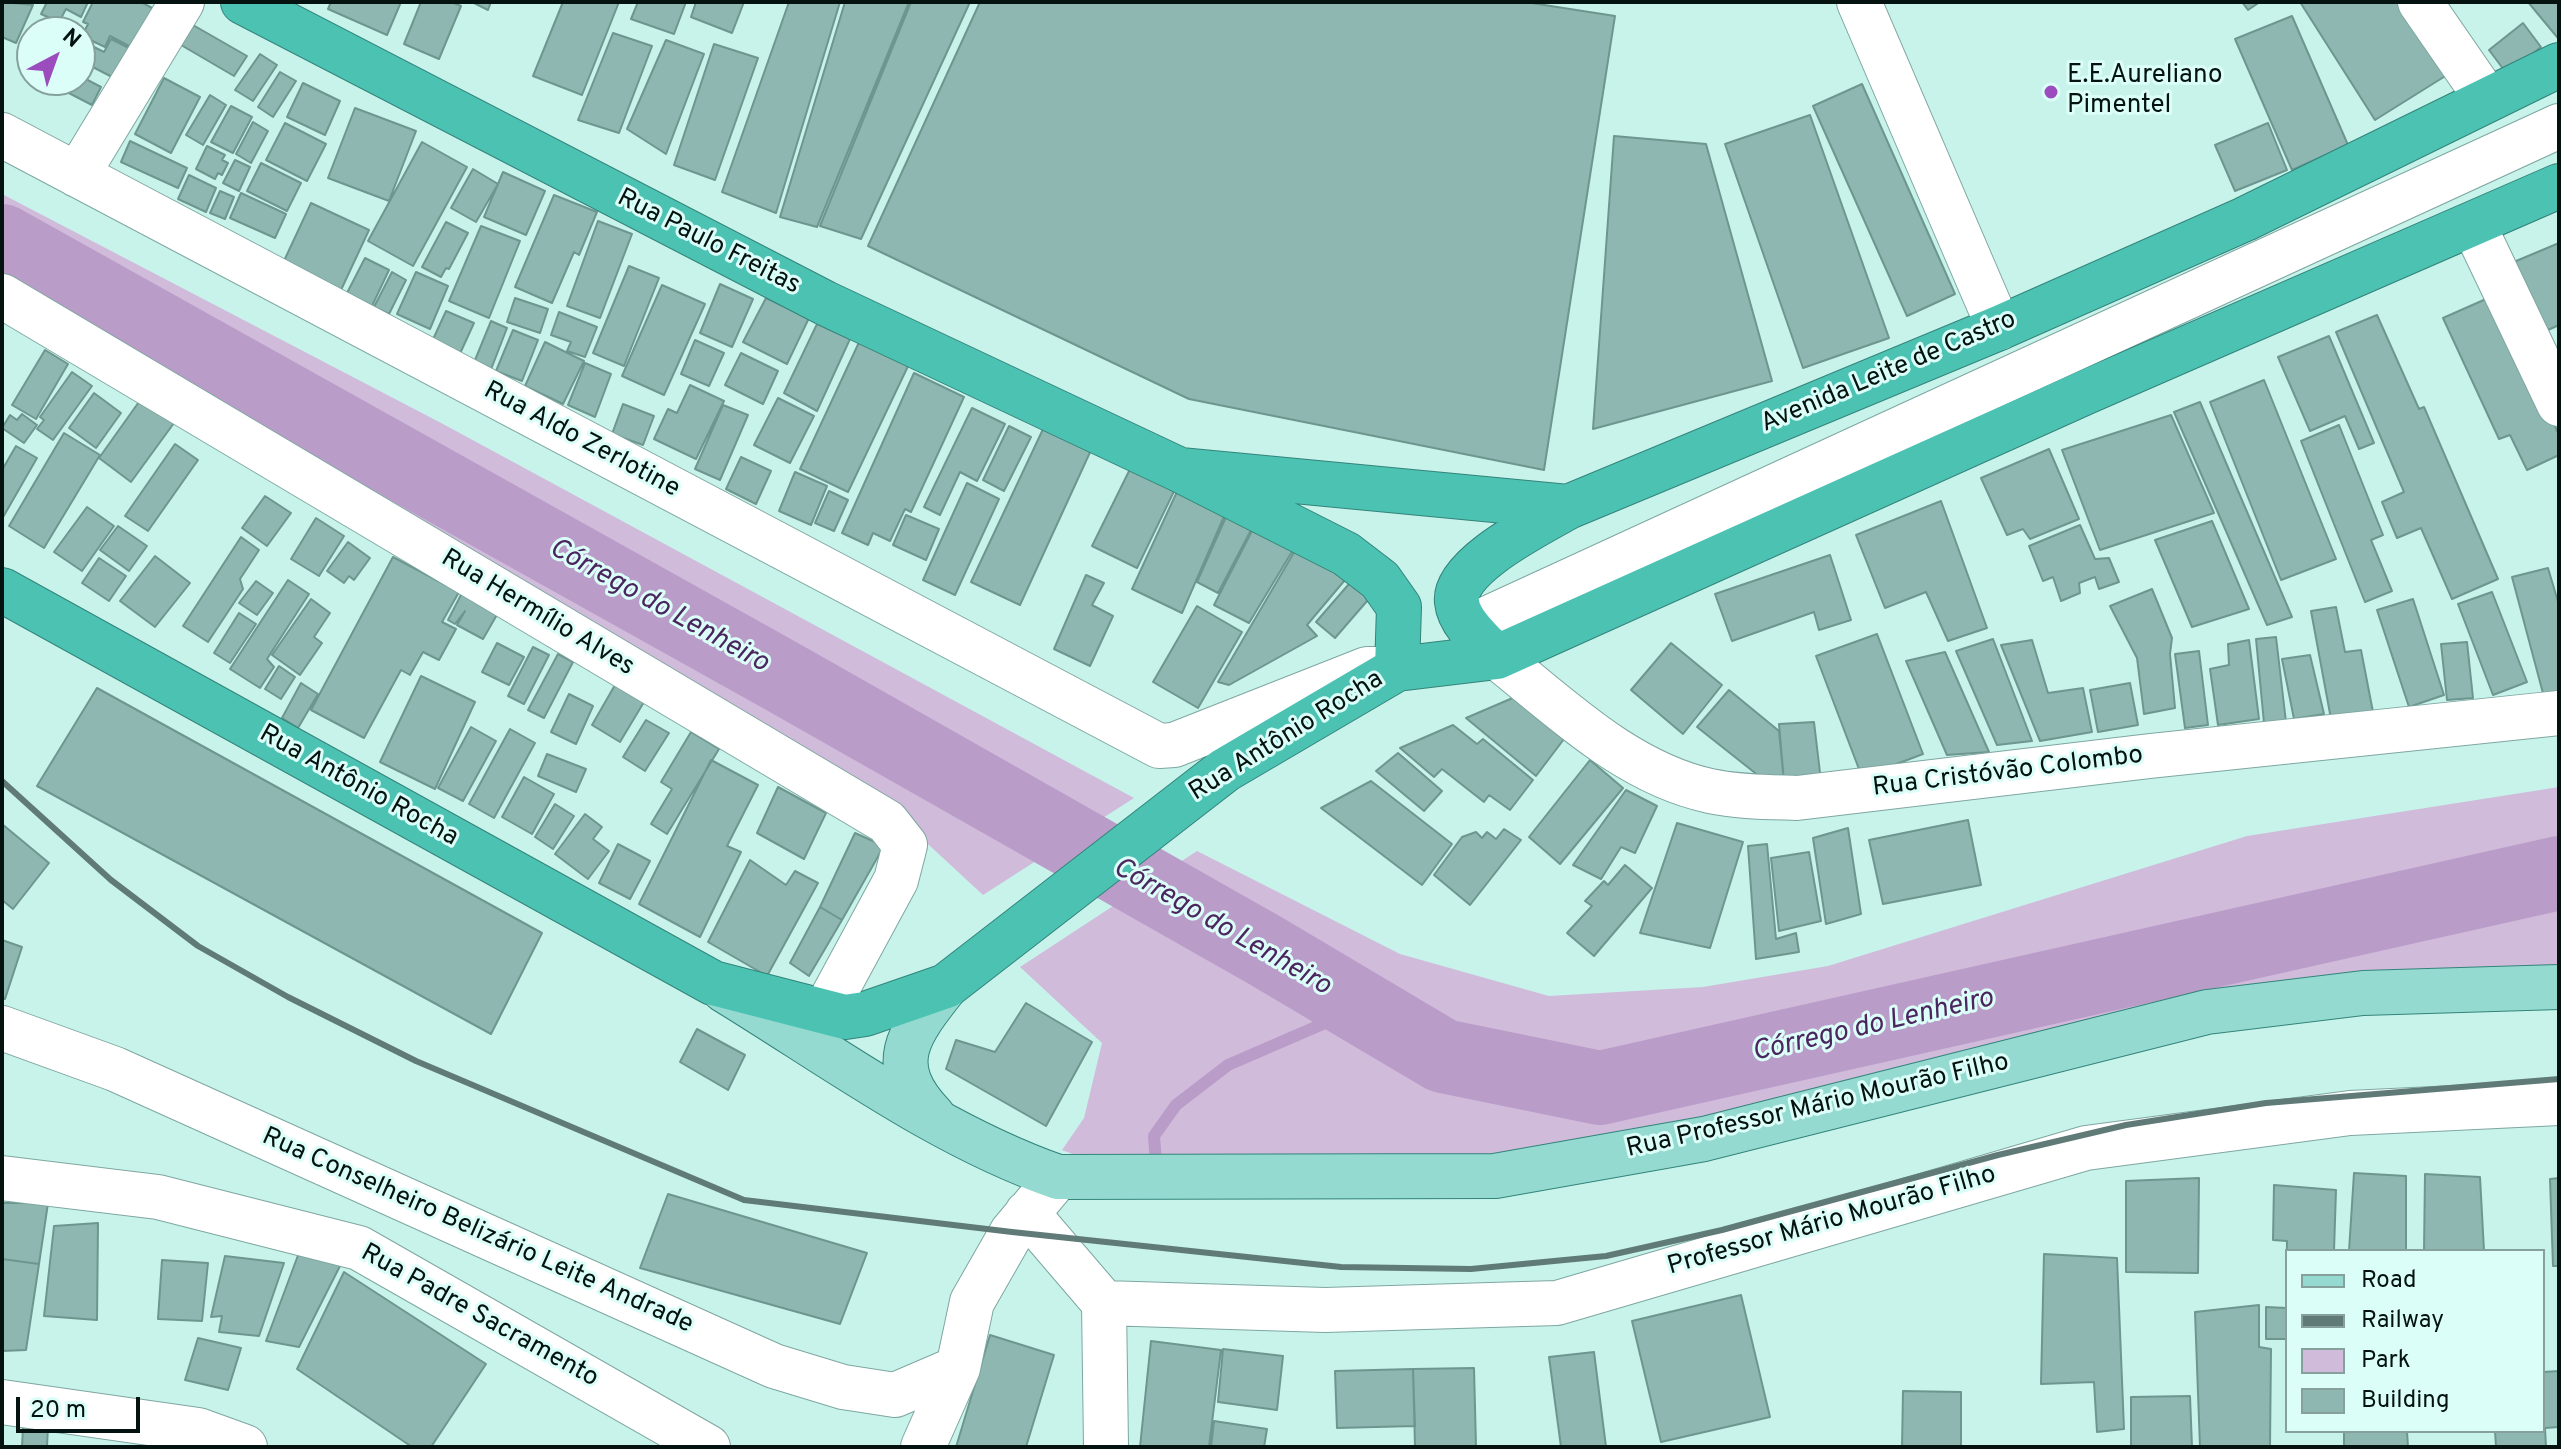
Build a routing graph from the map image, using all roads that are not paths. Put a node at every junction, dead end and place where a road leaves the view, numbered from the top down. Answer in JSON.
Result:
{"nodes":[{"id":1,"x":182,"y":2,"type":"edge"},
{"id":2,"x":243,"y":2,"type":"edge"},
{"id":3,"x":1859,"y":2,"type":"edge"},
{"id":4,"x":2420,"y":2,"type":"edge"},
{"id":5,"x":2559,"y":65,"type":"edge"},
{"id":6,"x":2487,"y":99,"type":"junction"},
{"id":7,"x":2559,"y":126,"type":"edge"},
{"id":8,"x":2,"y":135,"type":"edge"},
{"id":9,"x":77,"y":175,"type":"junction"},
{"id":10,"x":2559,"y":186,"type":"edge"},
{"id":11,"x":2474,"y":226,"type":"junction"},
{"id":12,"x":5,"y":305,"type":"edge"},
{"id":13,"x":1999,"y":328,"type":"junction"},
{"id":14,"x":2559,"y":404,"type":"edge"},
{"id":15,"x":1180,"y":470,"type":"junction"},
{"id":16,"x":1568,"y":507,"type":"junction"},
{"id":17,"x":2,"y":590,"type":"edge"},
{"id":18,"x":1483,"y":642,"type":"junction"},
{"id":19,"x":1397,"y":669,"type":"junction"},
{"id":20,"x":2559,"y":713,"type":"edge"},
{"id":21,"x":713,"y":983,"type":"junction"},
{"id":22,"x":946,"y":986,"type":"junction"},
{"id":23,"x":2559,"y":987,"type":"edge"},
{"id":24,"x":824,"y":1013,"type":"junction"},
{"id":25,"x":2,"y":1028,"type":"edge"},
{"id":26,"x":2559,"y":1103,"type":"edge"},
{"id":27,"x":940,"y":1124,"type":"junction"},
{"id":28,"x":1058,"y":1177,"type":"junction"},
{"id":29,"x":2,"y":1178,"type":"edge"},
{"id":30,"x":1027,"y":1213,"type":"junction"},
{"id":31,"x":1104,"y":1303,"type":"junction"},
{"id":32,"x":958,"y":1368,"type":"junction"},
{"id":33,"x":2,"y":1402,"type":"edge"},
{"id":34,"x":918,"y":1440,"type":"edge"},
{"id":35,"x":245,"y":1447,"type":"edge"},
{"id":36,"x":708,"y":1447,"type":"edge"},
{"id":37,"x":1106,"y":1447,"type":"edge"}],
"edges":[{"from":1,"to":9,"type":"street"},
{"from":2,"to":15,"type":"highway","name":"Rua Paulo Freitas"},
{"from":3,"to":13,"type":"street"},
{"from":4,"to":6,"type":"street"},
{"from":5,"to":6,"type":"highway","name":"Avenida Leite de Castro"},
{"from":6,"to":13,"type":"highway","name":"Avenida Leite de Castro"},
{"from":7,"to":18,"type":"street"},
{"from":8,"to":9,"type":"street","name":"Rua Aldo Zerlotine"},
{"from":9,"to":19,"type":"street","name":"Rua Aldo Zerlotine"},
{"from":10,"to":11,"type":"highway"},
{"from":11,"to":14,"type":"street"},
{"from":11,"to":18,"type":"highway"},
{"from":12,"to":24,"type":"street","name":"Rua Hermílio Alves"},
{"from":13,"to":16,"type":"highway","name":"Avenida Leite de Castro"},
{"from":15,"to":16,"type":"highway","name":"Avenida Leite de Castro"},
{"from":15,"to":19,"type":"highway","name":"Rua Paulo Freitas"},
{"from":16,"to":18,"type":"highway"},
{"from":17,"to":21,"type":"highway","name":"Rua Antônio Rocha"},
{"from":18,"to":19,"type":"highway","name":"Rua Antônio Rocha"},
{"from":18,"to":20,"type":"street","name":"Rua Cristóvão Colombo"},
{"from":19,"to":22,"type":"highway","name":"Rua Antônio Rocha"},
{"from":21,"to":24,"type":"highway","name":"Rua Antônio Rocha"},
{"from":21,"to":27,"type":"main road","name":"Rua Antônio Rocha"},
{"from":22,"to":24,"type":"highway","name":"Rua Antônio Rocha"},
{"from":22,"to":27,"type":"main road","name":"Rua Antônio Rocha"},
{"from":23,"to":28,"type":"main road","name":"Rua Professor Mário Mourão Filho"},
{"from":25,"to":32,"type":"street","name":"Rua Conselheiro Belizário Leite Andrade"},
{"from":26,"to":31,"type":"street","name":"Professor Mário Mourão Filho"},
{"from":27,"to":28,"type":"main road","name":"Rua Professor Mário Mourão Filho"},
{"from":28,"to":30,"type":"street"},
{"from":29,"to":36,"type":"street","name":"Rua Padre Sacramento"},
{"from":30,"to":31,"type":"street"},
{"from":30,"to":32,"type":"street"},
{"from":31,"to":37,"type":"street"},
{"from":32,"to":34,"type":"street"},
{"from":33,"to":35,"type":"street"}]}
